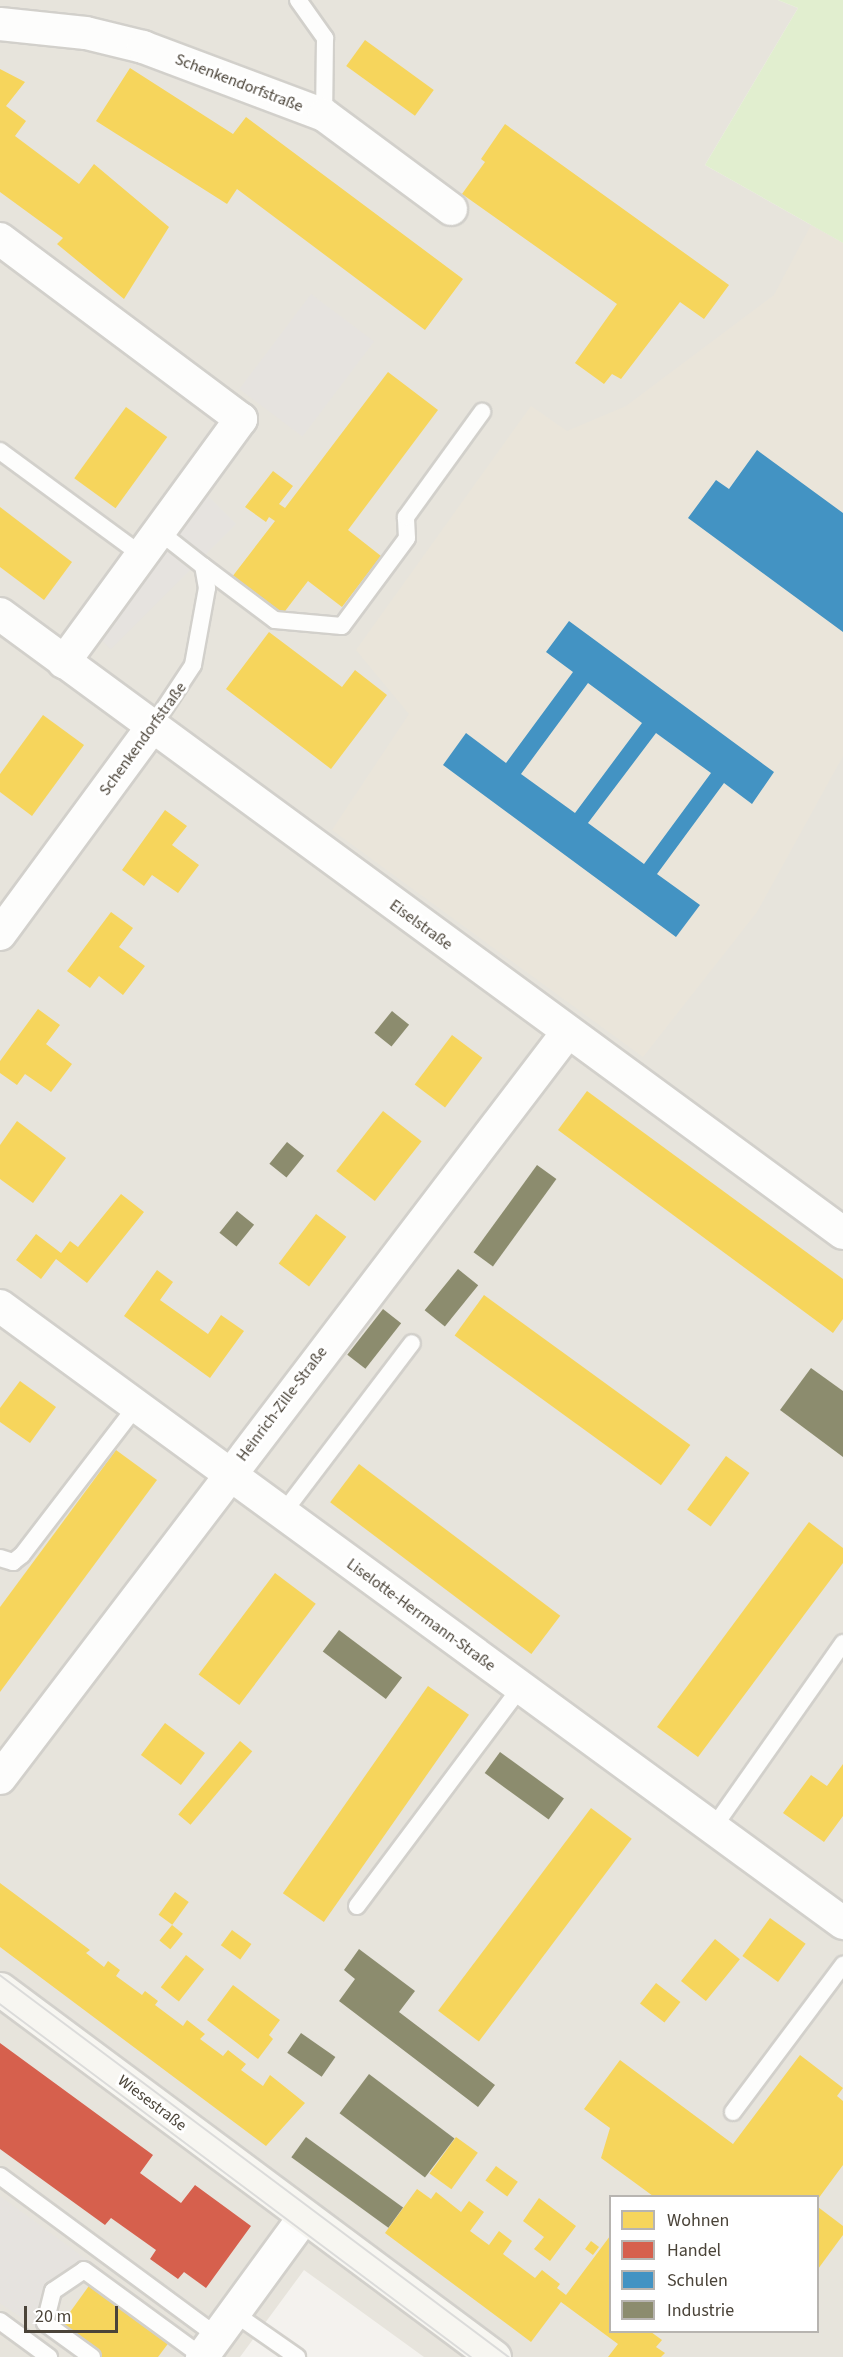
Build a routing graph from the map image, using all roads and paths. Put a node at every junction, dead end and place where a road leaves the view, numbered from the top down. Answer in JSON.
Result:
{"nodes":[{"id":1,"x":298,"y":0,"type":"edge"},
{"id":2,"x":0,"y":24,"type":"edge"},
{"id":3,"x":324,"y":115,"type":"junction"},
{"id":4,"x":451,"y":209,"type":"dead end"},
{"id":5,"x":0,"y":239,"type":"edge"},
{"id":6,"x":482,"y":412,"type":"dead end"},
{"id":7,"x":0,"y":451,"type":"edge"},
{"id":8,"x":152,"y":545,"type":"junction"},
{"id":9,"x":202,"y":566,"type":"junction"},
{"id":10,"x":0,"y":614,"type":"edge"},
{"id":11,"x":64,"y":662,"type":"junction"},
{"id":12,"x":152,"y":727,"type":"junction"},
{"id":13,"x":0,"y":934,"type":"edge"},
{"id":14,"x":567,"y":1033,"type":"junction"},
{"id":15,"x":843,"y":1233,"type":"edge"},
{"id":16,"x":0,"y":1306,"type":"edge"},
{"id":17,"x":412,"y":1343,"type":"dead end"},
{"id":18,"x":137,"y":1405,"type":"junction"},
{"id":19,"x":229,"y":1473,"type":"junction"},
{"id":20,"x":283,"y":1513,"type":"junction"},
{"id":21,"x":0,"y":1558,"type":"edge"},
{"id":22,"x":843,"y":1643,"type":"edge"},
{"id":23,"x":520,"y":1688,"type":"junction"},
{"id":24,"x":0,"y":1778,"type":"edge"},
{"id":25,"x":713,"y":1828,"type":"junction"},
{"id":26,"x":357,"y":1906,"type":"dead end"},
{"id":27,"x":843,"y":1923,"type":"edge"},
{"id":28,"x":843,"y":1965,"type":"edge"},
{"id":29,"x":0,"y":1989,"type":"edge"},
{"id":30,"x":733,"y":2112,"type":"dead end"},
{"id":31,"x":0,"y":2176,"type":"edge"},
{"id":32,"x":304,"y":2217,"type":"junction"},
{"id":33,"x":0,"y":2321,"type":"edge"},
{"id":34,"x":214,"y":2341,"type":"edge"},
{"id":35,"x":49,"y":2357,"type":"edge"},
{"id":36,"x":92,"y":2357,"type":"edge"},
{"id":37,"x":297,"y":2357,"type":"edge"},
{"id":38,"x":494,"y":2357,"type":"edge"}],
"edges":[{"from":1,"to":3,"type":"lane"},
{"from":2,"to":3,"type":"street","name":"Schenkendorfstraße"},
{"from":3,"to":4,"type":"street","name":"Schenkendorfstraße"},
{"from":5,"to":8,"type":"street"},
{"from":6,"to":9,"type":"lane"},
{"from":7,"to":8,"type":"lane"},
{"from":8,"to":9,"type":"lane"},
{"from":8,"to":11,"type":"street"},
{"from":9,"to":12,"type":"lane","name":"Schenkendorfstraße"},
{"from":10,"to":11,"type":"street","name":"Eiselstraße"},
{"from":11,"to":12,"type":"street","name":"Eiselstraße"},
{"from":12,"to":13,"type":"street","name":"Schenkendorfstraße"},
{"from":12,"to":14,"type":"street","name":"Eiselstraße"},
{"from":14,"to":15,"type":"street","name":"Eiselstraße"},
{"from":14,"to":19,"type":"street","name":"Heinrich-Zille-Straße"},
{"from":16,"to":18,"type":"street","name":"Liselotte-Herrmann-Straße"},
{"from":17,"to":20,"type":"lane"},
{"from":18,"to":19,"type":"street","name":"Liselotte-Herrmann-Straße"},
{"from":18,"to":21,"type":"lane"},
{"from":19,"to":20,"type":"street","name":"Liselotte-Herrmann-Straße"},
{"from":19,"to":24,"type":"street","name":"Heinrich-Zille-Straße"},
{"from":20,"to":23,"type":"street","name":"Liselotte-Herrmann-Straße"},
{"from":22,"to":25,"type":"lane"},
{"from":23,"to":25,"type":"street","name":"Liselotte-Herrmann-Straße"},
{"from":23,"to":26,"type":"lane"},
{"from":25,"to":27,"type":"street","name":"Liselotte-Herrmann-Straße"},
{"from":28,"to":30,"type":"lane"},
{"from":29,"to":32,"type":"street","name":"Wiesestraße"},
{"from":31,"to":34,"type":"lane"},
{"from":32,"to":34,"type":"street"},
{"from":32,"to":38,"type":"street","name":"Wiesestraße"},
{"from":33,"to":35,"type":"lane"},
{"from":34,"to":36,"type":"lane"},
{"from":34,"to":37,"type":"lane"}]}
